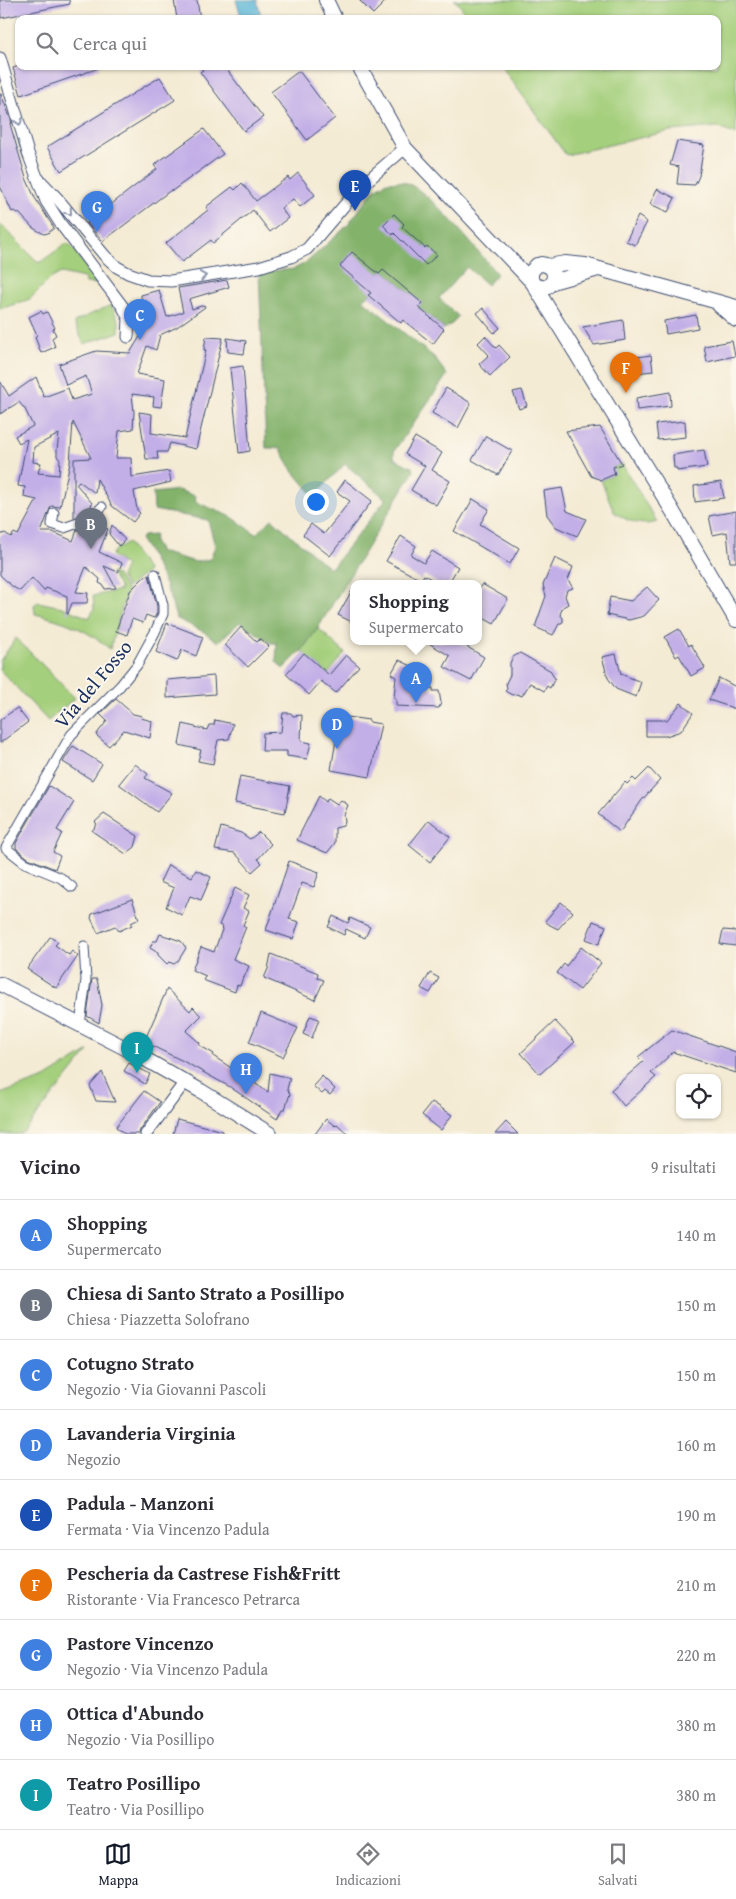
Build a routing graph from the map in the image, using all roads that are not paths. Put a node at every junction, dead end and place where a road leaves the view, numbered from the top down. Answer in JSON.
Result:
{"nodes":[{"id":1,"x":326,"y":0,"type":"edge"},
{"id":2,"x":333,"y":15,"type":"edge"},
{"id":3,"x":0,"y":58,"type":"edge"},
{"id":4,"x":361,"y":70,"type":"edge"},
{"id":5,"x":405,"y":148,"type":"junction"},
{"id":6,"x":36,"y":176,"type":"junction"},
{"id":7,"x":512,"y":260,"type":"junction"},
{"id":8,"x":543,"y":265,"type":"junction"},
{"id":9,"x":603,"y":270,"type":"junction"},
{"id":10,"x":533,"y":283,"type":"junction"},
{"id":11,"x":551,"y":283,"type":"junction"},
{"id":12,"x":716,"y":302,"type":"junction"},
{"id":13,"x":736,"y":308,"type":"edge"},
{"id":14,"x":736,"y":320,"type":"edge"},
{"id":15,"x":563,"y":331,"type":"junction"},
{"id":16,"x":128,"y":338,"type":"dead end"},
{"id":17,"x":102,"y":507,"type":"dead end"},
{"id":18,"x":54,"y":513,"type":"dead end"},
{"id":19,"x":155,"y":574,"type":"dead end"},
{"id":20,"x":736,"y":620,"type":"edge"},
{"id":21,"x":72,"y":887,"type":"dead end"},
{"id":22,"x":84,"y":946,"type":"dead end"},
{"id":23,"x":0,"y":984,"type":"edge"},
{"id":24,"x":80,"y":1025,"type":"junction"},
{"id":25,"x":185,"y":1082,"type":"junction"},
{"id":26,"x":146,"y":1134,"type":"edge"},
{"id":27,"x":270,"y":1134,"type":"edge"}],
"edges":[{"from":1,"to":2,"type":"street"},
{"from":3,"to":6,"type":"street","one_way":true},
{"from":4,"to":5,"type":"street"},
{"from":6,"to":5,"type":"street","one_way":true},
{"from":5,"to":7,"type":"street"},
{"from":6,"to":16,"type":"street"},
{"from":7,"to":8,"type":"street"},
{"from":7,"to":10,"type":"street"},
{"from":8,"to":9,"type":"street"},
{"from":8,"to":10,"type":"street"},
{"from":8,"to":11,"type":"street"},
{"from":9,"to":11,"type":"street"},
{"from":9,"to":12,"type":"street"},
{"from":10,"to":11,"type":"street"},
{"from":10,"to":15,"type":"street"},
{"from":11,"to":15,"type":"street"},
{"from":12,"to":13,"type":"street"},
{"from":12,"to":14,"type":"street"},
{"from":15,"to":20,"type":"street"},
{"from":17,"to":18,"type":"street"},
{"from":19,"to":21,"type":"street","name":"Via del Fosso"},
{"from":22,"to":24,"type":"street"},
{"from":23,"to":24,"type":"street"},
{"from":24,"to":25,"type":"street"},
{"from":25,"to":26,"type":"street"},
{"from":25,"to":27,"type":"street"}]}
